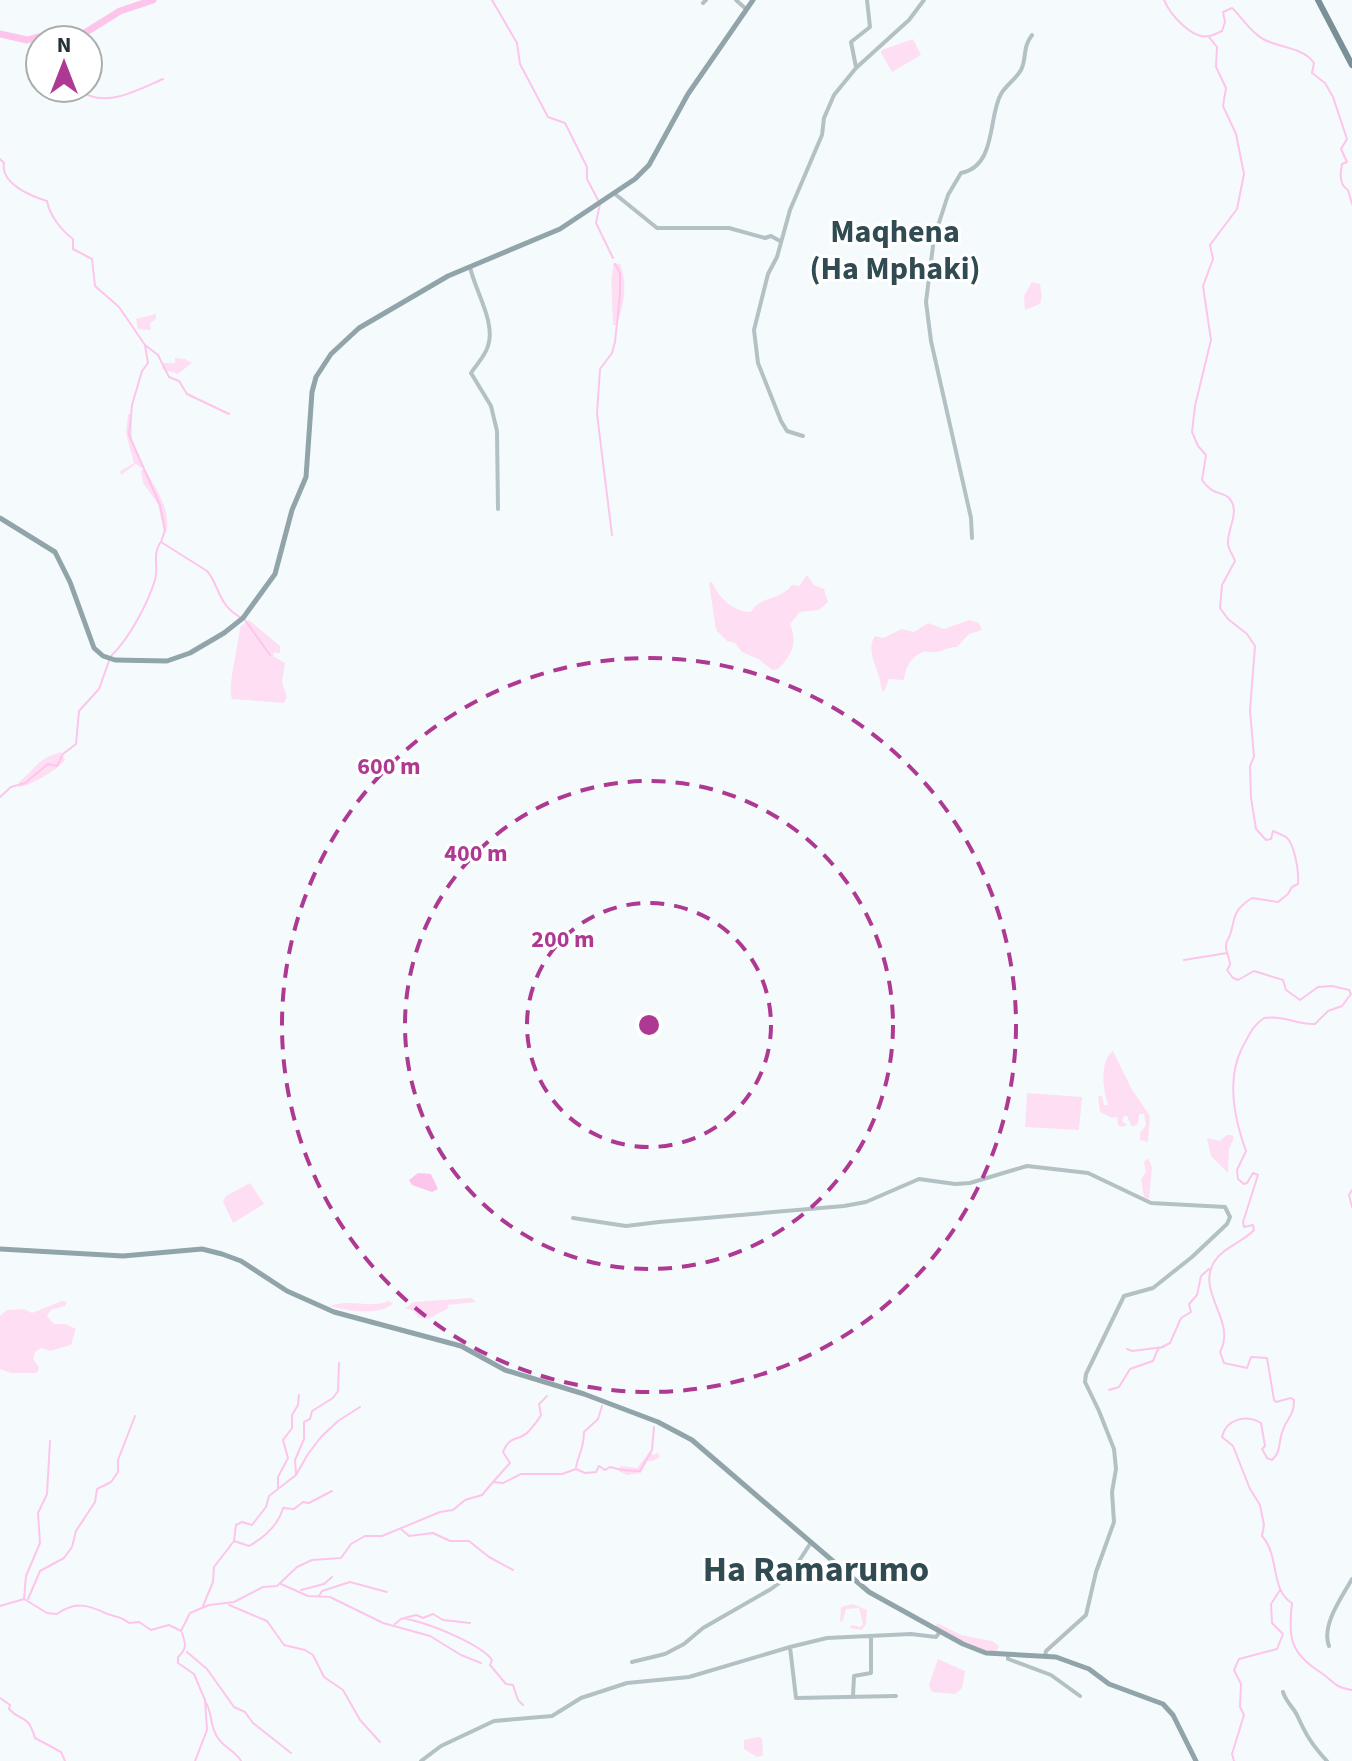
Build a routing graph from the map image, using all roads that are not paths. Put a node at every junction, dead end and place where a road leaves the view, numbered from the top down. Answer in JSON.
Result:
{"nodes":[{"id":1,"x":736,"y":0,"type":"edge"},
{"id":2,"x":753,"y":0,"type":"edge"},
{"id":3,"x":867,"y":0,"type":"edge"},
{"id":4,"x":924,"y":0,"type":"edge"},
{"id":5,"x":1318,"y":0,"type":"edge"},
{"id":6,"x":746,"y":9,"type":"junction"},
{"id":7,"x":1032,"y":35,"type":"dead end"},
{"id":8,"x":1352,"y":65,"type":"edge"},
{"id":9,"x":856,"y":68,"type":"junction"},
{"id":10,"x":615,"y":194,"type":"junction"},
{"id":11,"x":781,"y":241,"type":"junction"},
{"id":12,"x":470,"y":264,"type":"junction"},
{"id":13,"x":803,"y":436,"type":"dead end"},
{"id":14,"x":498,"y":509,"type":"dead end"},
{"id":15,"x":0,"y":518,"type":"edge"},
{"id":16,"x":972,"y":538,"type":"dead end"},
{"id":17,"x":573,"y":1218,"type":"dead end"},
{"id":18,"x":0,"y":1249,"type":"edge"},
{"id":19,"x":810,"y":1544,"type":"junction"},
{"id":20,"x":1352,"y":1579,"type":"edge"},
{"id":21,"x":939,"y":1633,"type":"junction"},
{"id":22,"x":871,"y":1636,"type":"junction"},
{"id":23,"x":1329,"y":1646,"type":"dead end"},
{"id":24,"x":790,"y":1647,"type":"junction"},
{"id":25,"x":1008,"y":1654,"type":"junction"},
{"id":26,"x":1045,"y":1656,"type":"junction"},
{"id":27,"x":632,"y":1662,"type":"dead end"},
{"id":28,"x":1283,"y":1692,"type":"dead end"},
{"id":29,"x":853,"y":1696,"type":"junction"},
{"id":30,"x":896,"y":1696,"type":"dead end"},
{"id":31,"x":1080,"y":1696,"type":"dead end"},
{"id":32,"x":421,"y":1761,"type":"edge"},
{"id":33,"x":1196,"y":1761,"type":"edge"},
{"id":34,"x":1327,"y":1761,"type":"edge"}],
"edges":[{"from":1,"to":6,"type":"street"},
{"from":2,"to":6,"type":"street"},
{"from":3,"to":9,"type":"street"},
{"from":4,"to":9,"type":"street"},
{"from":5,"to":8,"type":"main road"},
{"from":6,"to":10,"type":"street"},
{"from":7,"to":16,"type":"street"},
{"from":9,"to":11,"type":"street"},
{"from":10,"to":11,"type":"street"},
{"from":10,"to":12,"type":"street"},
{"from":11,"to":13,"type":"street"},
{"from":12,"to":14,"type":"street"},
{"from":12,"to":15,"type":"street"},
{"from":17,"to":26,"type":"street"},
{"from":18,"to":19,"type":"street"},
{"from":19,"to":21,"type":"street"},
{"from":19,"to":27,"type":"street"},
{"from":20,"to":23,"type":"street"},
{"from":21,"to":22,"type":"street"},
{"from":21,"to":25,"type":"street"},
{"from":22,"to":24,"type":"street"},
{"from":22,"to":29,"type":"street"},
{"from":24,"to":29,"type":"street"},
{"from":24,"to":32,"type":"street"},
{"from":25,"to":26,"type":"street"},
{"from":25,"to":31,"type":"street"},
{"from":26,"to":33,"type":"street"},
{"from":28,"to":34,"type":"street"},
{"from":29,"to":30,"type":"street"}]}
